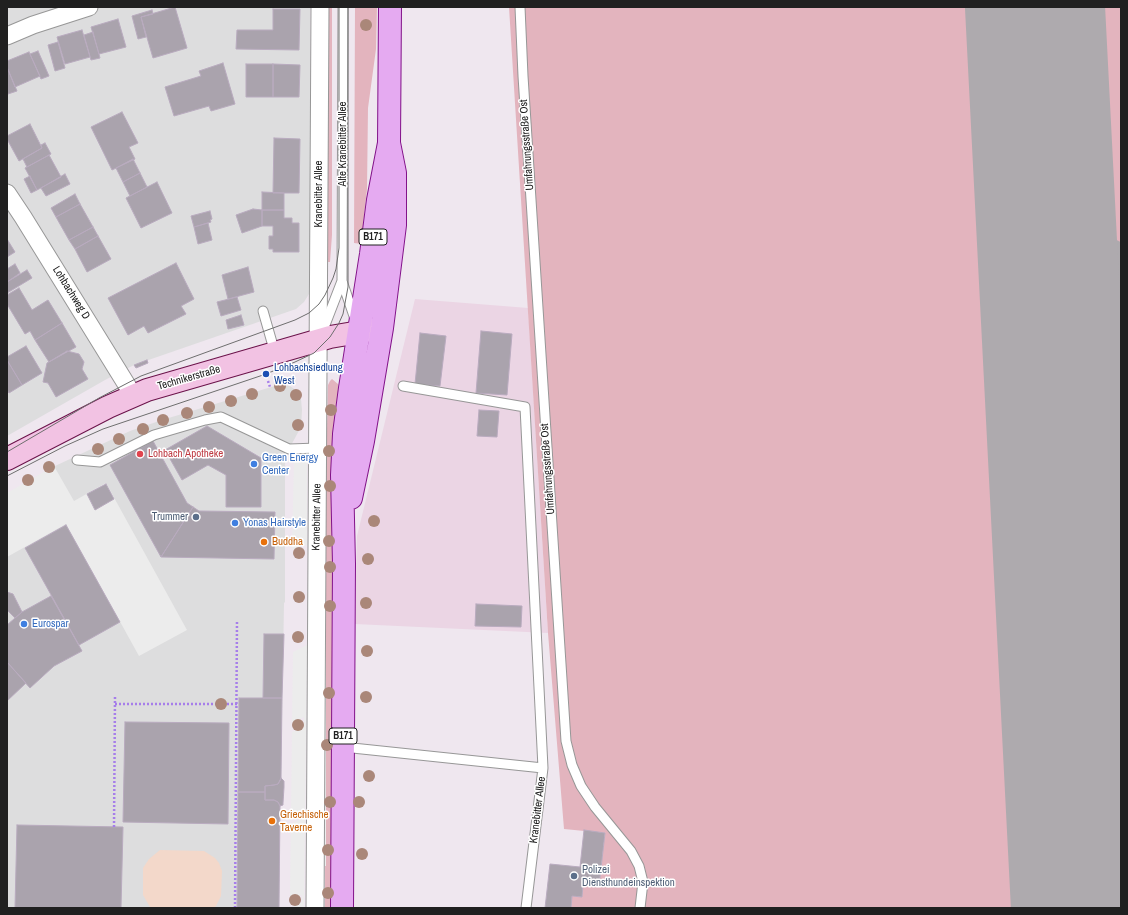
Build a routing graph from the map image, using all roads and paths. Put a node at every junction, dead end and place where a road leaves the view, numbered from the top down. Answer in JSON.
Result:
{"nodes":[{"id":1,"x":89,"y":7,"type":"edge"},
{"id":2,"x":320,"y":7,"type":"edge"},
{"id":3,"x":343,"y":7,"type":"edge"},
{"id":4,"x":390,"y":7,"type":"edge"},
{"id":5,"x":520,"y":7,"type":"edge"},
{"id":6,"x":7,"y":36,"type":"edge"},
{"id":7,"x":389,"y":143,"type":"junction"},
{"id":8,"x":7,"y":193,"type":"edge"},
{"id":9,"x":342,"y":281,"type":"junction"},
{"id":10,"x":263,"y":311,"type":"dead end"},
{"id":11,"x":382,"y":328,"type":"junction"},
{"id":12,"x":359,"y":332,"type":"junction"},
{"id":13,"x":318,"y":341,"type":"junction"},
{"id":14,"x":275,"y":353,"type":"junction"},
{"id":15,"x":268,"y":381,"type":"dead end"},
{"id":16,"x":403,"y":386,"type":"dead end"},
{"id":17,"x":270,"y":387,"type":"dead end"},
{"id":18,"x":134,"y":395,"type":"junction"},
{"id":19,"x":318,"y":448,"type":"junction"},
{"id":20,"x":7,"y":459,"type":"edge"},
{"id":21,"x":77,"y":460,"type":"dead end"},
{"id":22,"x":344,"y":532,"type":"junction"},
{"id":23,"x":237,"y":620,"type":"dead end"},
{"id":24,"x":115,"y":696,"type":"dead end"},
{"id":25,"x":115,"y":704,"type":"junction"},
{"id":26,"x":237,"y":704,"type":"junction"},
{"id":27,"x":343,"y":747,"type":"junction"},
{"id":28,"x":543,"y":768,"type":"junction"},
{"id":29,"x":114,"y":827,"type":"dead end"},
{"id":30,"x":235,"y":908,"type":"edge"},
{"id":31,"x":315,"y":908,"type":"edge"},
{"id":32,"x":342,"y":908,"type":"edge"},
{"id":33,"x":526,"y":908,"type":"edge"},
{"id":34,"x":640,"y":908,"type":"edge"}],
"edges":[{"from":1,"to":6,"type":"street"},
{"from":2,"to":13,"type":"street","name":"Kranebitter Allee"},
{"from":3,"to":9,"type":"lane","name":"Alte Kranebitter Allee"},
{"from":4,"to":7,"type":"main road","number":"B171"},
{"from":5,"to":34,"type":"lane","name":"Umfahrungsstraße Ost"},
{"from":7,"to":11,"type":"main road","number":"B171"},
{"from":7,"to":12,"type":"main road","number":"B171"},
{"from":8,"to":18,"type":"street","name":"Lohbachweg D"},
{"from":9,"to":12,"type":"lane"},
{"from":9,"to":13,"type":"lane"},
{"from":10,"to":14,"type":"lane"},
{"from":11,"to":12,"type":"street","name":"Technikerstraße"},
{"from":11,"to":22,"type":"main road","number":"B171"},
{"from":12,"to":13,"type":"street","name":"Technikerstraße"},
{"from":12,"to":22,"type":"main road","number":"B171"},
{"from":13,"to":14,"type":"street","name":"Technikerstraße"},
{"from":13,"to":19,"type":"street","name":"Kranebitter Allee"},
{"from":14,"to":18,"type":"street","name":"Technikerstraße"},
{"from":15,"to":17,"type":"path"},
{"from":16,"to":28,"type":"lane"},
{"from":18,"to":20,"type":"street","name":"Technikerstraße"},
{"from":19,"to":21,"type":"lane"},
{"from":19,"to":31,"type":"street","name":"Kranebitter Allee"},
{"from":22,"to":27,"type":"main road","number":"B171"},
{"from":23,"to":26,"type":"path"},
{"from":24,"to":25,"type":"path"},
{"from":25,"to":26,"type":"path"},
{"from":25,"to":29,"type":"path"},
{"from":26,"to":30,"type":"path"},
{"from":27,"to":28,"type":"lane","name":"Kranebitter Allee"},
{"from":27,"to":32,"type":"main road","number":"B171"},
{"from":28,"to":33,"type":"lane","name":"Kranebitter Allee"}]}
